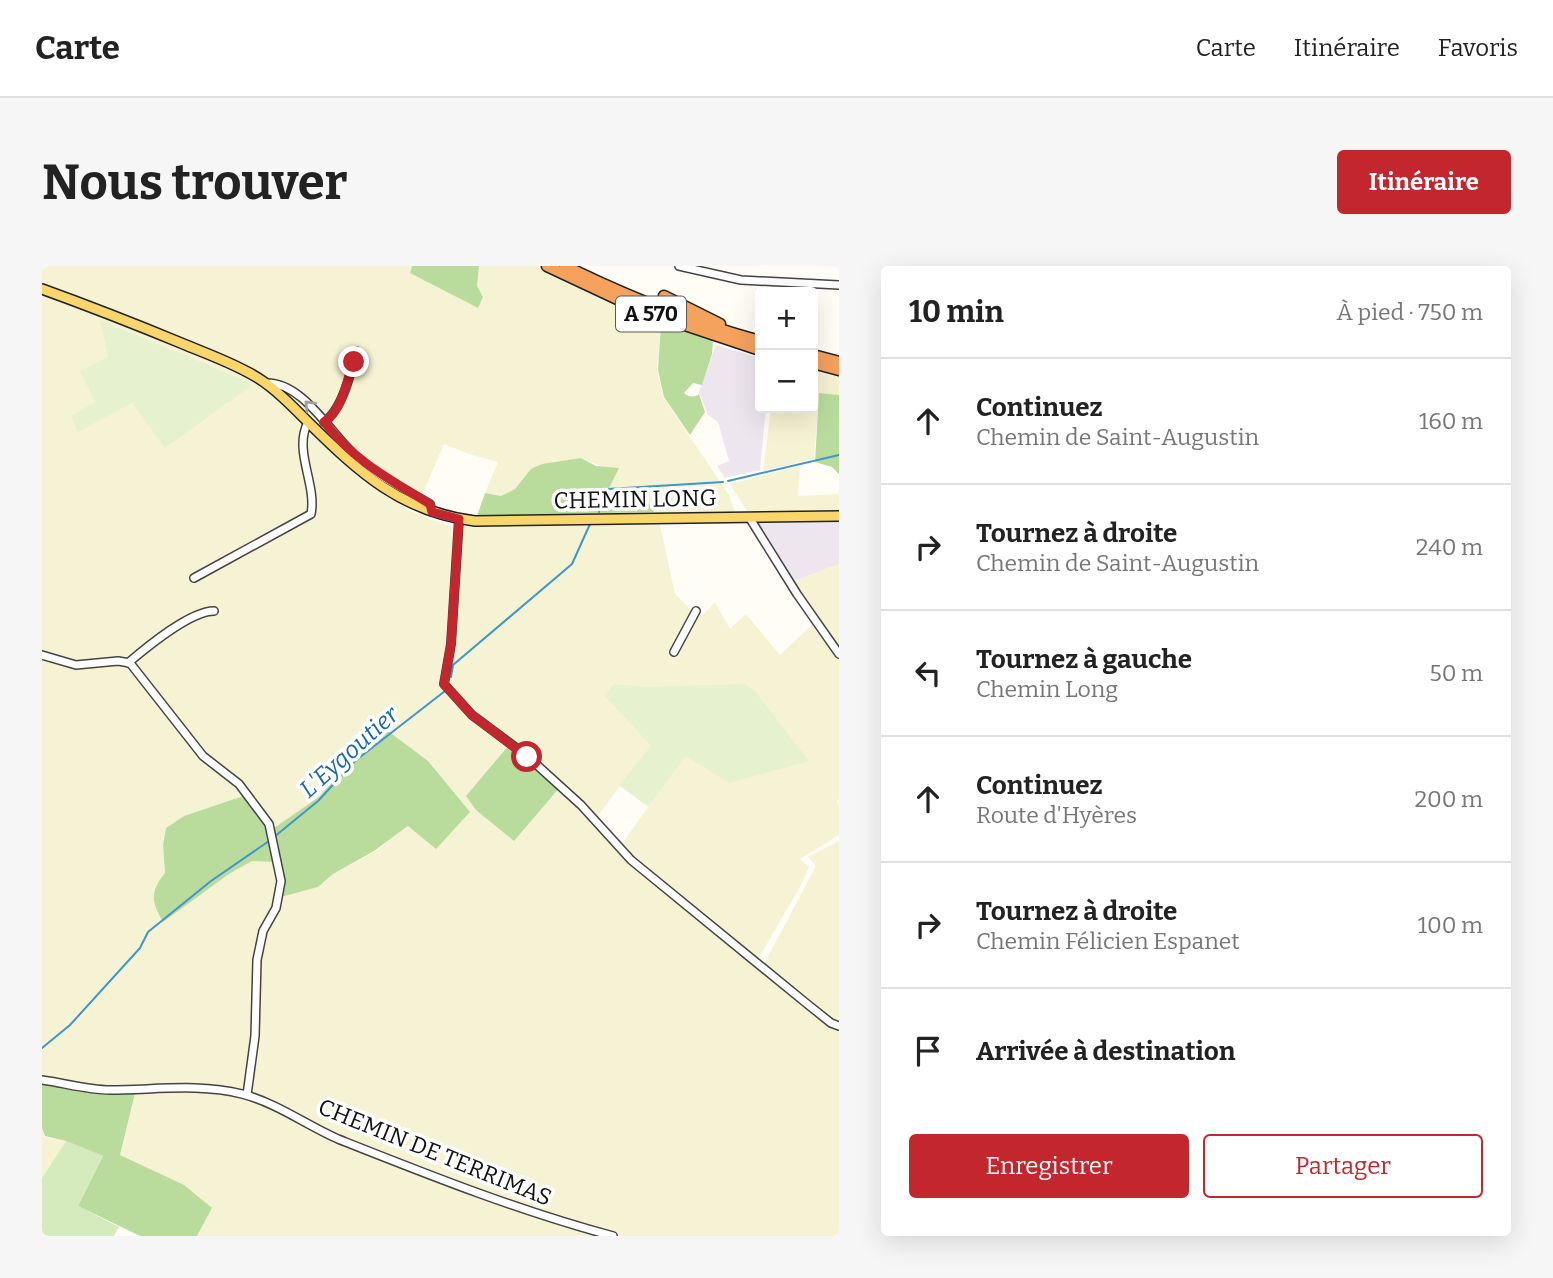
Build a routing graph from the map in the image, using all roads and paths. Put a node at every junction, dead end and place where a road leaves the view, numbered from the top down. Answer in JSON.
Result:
{"nodes":[{"id":1,"x":547,"y":266,"type":"edge"},
{"id":2,"x":565,"y":266,"type":"edge"},
{"id":3,"x":679,"y":267,"type":"edge"},
{"id":4,"x":839,"y":285,"type":"edge"},
{"id":5,"x":42,"y":288,"type":"edge"},
{"id":6,"x":664,"y":296,"type":"dead end"},
{"id":7,"x":755,"y":338,"type":"edge"},
{"id":8,"x":755,"y":339,"type":"edge"},
{"id":9,"x":755,"y":348,"type":"edge"},
{"id":10,"x":356,"y":351,"type":"dead end"},
{"id":11,"x":818,"y":356,"type":"edge"},
{"id":12,"x":839,"y":362,"type":"edge"},
{"id":13,"x":818,"y":364,"type":"edge"},
{"id":14,"x":839,"y":370,"type":"edge"},
{"id":15,"x":265,"y":383,"type":"junction"},
{"id":16,"x":309,"y":422,"type":"junction"},
{"id":17,"x":324,"y":422,"type":"junction"},
{"id":18,"x":431,"y":508,"type":"junction"},
{"id":19,"x":839,"y":516,"type":"edge"},
{"id":20,"x":749,"y":517,"type":"junction"},
{"id":21,"x":459,"y":519,"type":"junction"},
{"id":22,"x":194,"y":578,"type":"dead end"},
{"id":23,"x":214,"y":611,"type":"dead end"},
{"id":24,"x":696,"y":611,"type":"dead end"},
{"id":25,"x":674,"y":652,"type":"dead end"},
{"id":26,"x":42,"y":654,"type":"edge"},
{"id":27,"x":839,"y":654,"type":"edge"},
{"id":28,"x":128,"y":663,"type":"junction"},
{"id":29,"x":839,"y":1026,"type":"edge"},
{"id":30,"x":42,"y":1080,"type":"edge"},
{"id":31,"x":247,"y":1095,"type":"junction"},
{"id":32,"x":613,"y":1236,"type":"edge"}],
"edges":[{"from":1,"to":9,"type":"highway","number":"A 570"},
{"from":2,"to":8,"type":"highway","number":"A 570"},
{"from":3,"to":4,"type":"street"},
{"from":5,"to":15,"type":"main road","name":"CHEMIN LONG"},
{"from":6,"to":7,"type":"highway"},
{"from":10,"to":17,"type":"street"},
{"from":11,"to":12,"type":"highway"},
{"from":13,"to":14,"type":"highway"},
{"from":15,"to":16,"type":"main road","name":"CHEMIN LONG"},
{"from":17,"to":15,"type":"street","one_way":true},
{"from":16,"to":18,"type":"main road","name":"CHEMIN LONG"},
{"from":16,"to":22,"type":"street"},
{"from":17,"to":18,"type":"street"},
{"from":18,"to":21,"type":"main road","name":"CHEMIN LONG"},
{"from":19,"to":20,"type":"main road","name":"CHEMIN LONG"},
{"from":20,"to":21,"type":"main road","name":"CHEMIN LONG"},
{"from":20,"to":27,"type":"street"},
{"from":21,"to":29,"type":"street"},
{"from":23,"to":28,"type":"street"},
{"from":24,"to":25,"type":"street"},
{"from":26,"to":28,"type":"street"},
{"from":28,"to":31,"type":"street"},
{"from":30,"to":31,"type":"street","name":"CHEMIN DE TERRIMAS"},
{"from":31,"to":32,"type":"street","name":"CHEMIN DE TERRIMAS"}]}
